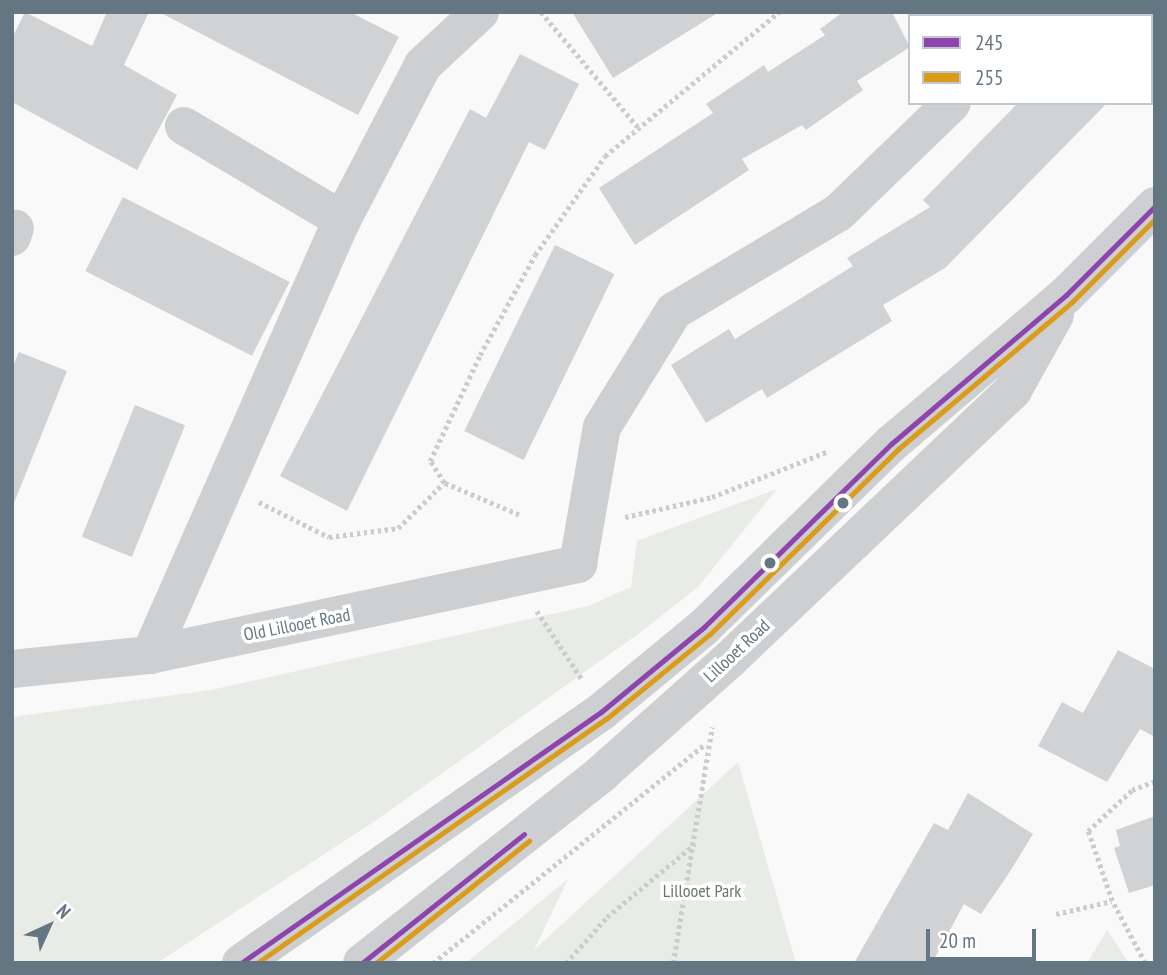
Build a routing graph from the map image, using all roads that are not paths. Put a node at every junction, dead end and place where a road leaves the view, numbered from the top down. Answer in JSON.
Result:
{"nodes":[{"id":1,"x":480,"y":12,"type":"edge"},
{"id":2,"x":950,"y":105,"type":"edge"},
{"id":3,"x":184,"y":126,"type":"dead end"},
{"id":4,"x":1155,"y":206,"type":"edge"},
{"id":5,"x":342,"y":220,"type":"junction"},
{"id":6,"x":1066,"y":295,"type":"junction"},
{"id":7,"x":704,"y":627,"type":"junction"},
{"id":8,"x":150,"y":655,"type":"junction"},
{"id":9,"x":731,"y":658,"type":"junction"},
{"id":10,"x":12,"y":668,"type":"edge"},
{"id":11,"x":241,"y":963,"type":"edge"},
{"id":12,"x":362,"y":963,"type":"edge"}],
"edges":[{"from":1,"to":5,"type":"street"},
{"from":2,"to":8,"type":"street","name":"Old Lillooet Road"},
{"from":3,"to":5,"type":"street"},
{"from":4,"to":6,"type":"street","name":"Lillooet Road"},
{"from":5,"to":8,"type":"street"},
{"from":6,"to":7,"type":"street","name":"Lillooet Road"},
{"from":6,"to":9,"type":"street","name":"Lillooet Road"},
{"from":7,"to":9,"type":"street"},
{"from":7,"to":11,"type":"street","name":"Lillooet Road"},
{"from":8,"to":10,"type":"street","name":"Old Lillooet Road"},
{"from":9,"to":12,"type":"street","name":"Lillooet Road"}]}
